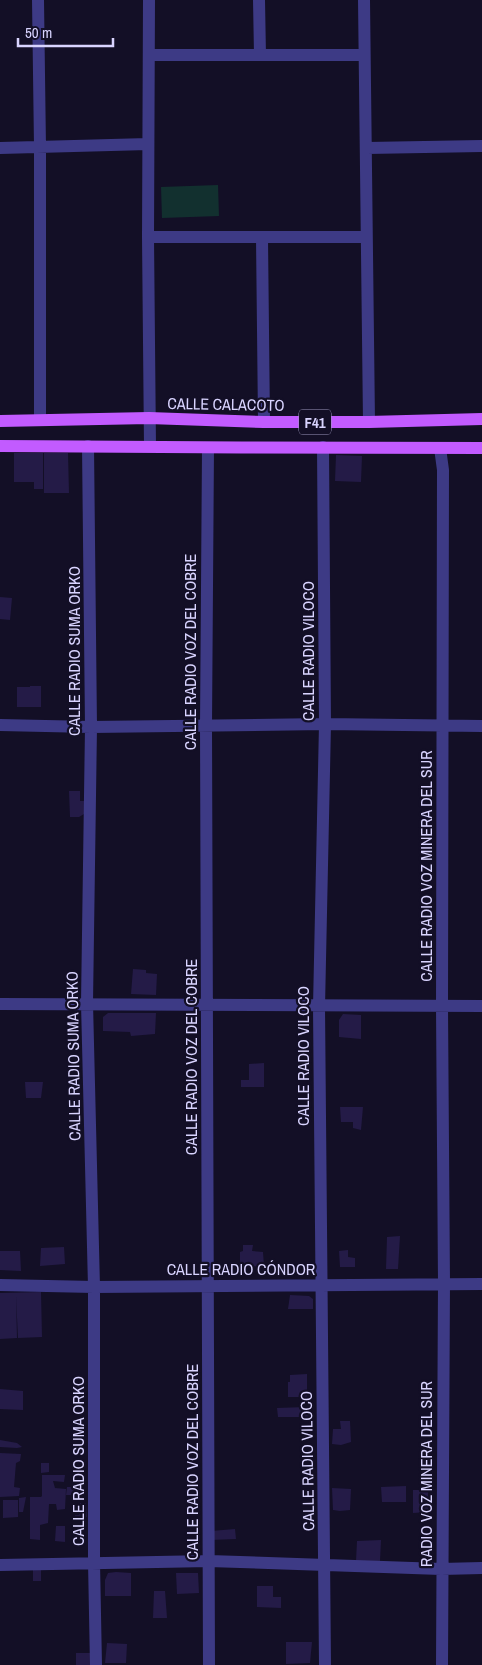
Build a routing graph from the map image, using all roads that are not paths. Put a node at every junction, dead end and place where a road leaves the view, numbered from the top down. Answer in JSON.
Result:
{"nodes":[{"id":1,"x":38,"y":0,"type":"edge"},
{"id":2,"x":149,"y":0,"type":"edge"},
{"id":3,"x":259,"y":0,"type":"edge"},
{"id":4,"x":364,"y":0,"type":"edge"},
{"id":5,"x":150,"y":55,"type":"junction"},
{"id":6,"x":260,"y":55,"type":"junction"},
{"id":7,"x":364,"y":55,"type":"junction"},
{"id":8,"x":148,"y":144,"type":"junction"},
{"id":9,"x":482,"y":146,"type":"edge"},
{"id":10,"x":40,"y":147,"type":"junction"},
{"id":11,"x":0,"y":148,"type":"edge"},
{"id":12,"x":366,"y":148,"type":"junction"},
{"id":13,"x":148,"y":237,"type":"junction"},
{"id":14,"x":366,"y":237,"type":"junction"},
{"id":15,"x":262,"y":238,"type":"junction"},
{"id":16,"x":149,"y":418,"type":"junction"},
{"id":17,"x":482,"y":419,"type":"edge"},
{"id":18,"x":40,"y":420,"type":"junction"},
{"id":19,"x":0,"y":421,"type":"edge"},
{"id":20,"x":264,"y":422,"type":"junction"},
{"id":21,"x":368,"y":422,"type":"junction"},
{"id":22,"x":0,"y":446,"type":"edge"},
{"id":23,"x":88,"y":446,"type":"junction"},
{"id":24,"x":150,"y":446,"type":"junction"},
{"id":25,"x":324,"y":447,"type":"junction"},
{"id":26,"x":208,"y":448,"type":"junction"},
{"id":27,"x":440,"y":448,"type":"junction"},
{"id":28,"x":482,"y":448,"type":"edge"},
{"id":29,"x":325,"y":724,"type":"junction"},
{"id":30,"x":0,"y":725,"type":"edge"},
{"id":31,"x":206,"y":726,"type":"junction"},
{"id":32,"x":442,"y":726,"type":"junction"},
{"id":33,"x":482,"y":726,"type":"edge"},
{"id":34,"x":91,"y":727,"type":"junction"},
{"id":35,"x":87,"y":1003,"type":"junction"},
{"id":36,"x":0,"y":1004,"type":"edge"},
{"id":37,"x":208,"y":1005,"type":"junction"},
{"id":38,"x":482,"y":1006,"type":"edge"},
{"id":39,"x":319,"y":1007,"type":"junction"},
{"id":40,"x":442,"y":1007,"type":"junction"},
{"id":41,"x":444,"y":1284,"type":"junction"},
{"id":42,"x":482,"y":1284,"type":"edge"},
{"id":43,"x":0,"y":1285,"type":"edge"},
{"id":44,"x":321,"y":1285,"type":"junction"},
{"id":45,"x":207,"y":1286,"type":"junction"},
{"id":46,"x":94,"y":1287,"type":"junction"},
{"id":47,"x":209,"y":1561,"type":"junction"},
{"id":48,"x":94,"y":1562,"type":"junction"},
{"id":49,"x":0,"y":1565,"type":"edge"},
{"id":50,"x":325,"y":1566,"type":"junction"},
{"id":51,"x":482,"y":1568,"type":"edge"},
{"id":52,"x":441,"y":1569,"type":"junction"},
{"id":53,"x":96,"y":1665,"type":"edge"},
{"id":54,"x":209,"y":1665,"type":"edge"},
{"id":55,"x":325,"y":1665,"type":"edge"},
{"id":56,"x":442,"y":1665,"type":"edge"}],
"edges":[{"from":1,"to":10,"type":"street"},
{"from":2,"to":5,"type":"street"},
{"from":3,"to":6,"type":"street"},
{"from":4,"to":7,"type":"street"},
{"from":5,"to":6,"type":"street"},
{"from":5,"to":8,"type":"street"},
{"from":6,"to":7,"type":"street"},
{"from":7,"to":12,"type":"street"},
{"from":8,"to":10,"type":"street"},
{"from":8,"to":13,"type":"street"},
{"from":9,"to":12,"type":"street"},
{"from":10,"to":11,"type":"street"},
{"from":10,"to":18,"type":"street"},
{"from":12,"to":14,"type":"street"},
{"from":13,"to":15,"type":"street"},
{"from":13,"to":16,"type":"street"},
{"from":14,"to":15,"type":"street"},
{"from":14,"to":21,"type":"street"},
{"from":15,"to":20,"type":"street"},
{"from":16,"to":18,"type":"main road","name":"CALLE CALACOTO","number":"F41"},
{"from":16,"to":20,"type":"main road","name":"CALLE CALACOTO","number":"F41"},
{"from":16,"to":24,"type":"street"},
{"from":17,"to":21,"type":"main road","name":"CALLE CALACOTO","number":"F41"},
{"from":18,"to":19,"type":"main road","name":"CALLE CALACOTO","number":"F41"},
{"from":20,"to":21,"type":"main road","name":"CALLE CALACOTO","number":"F41"},
{"from":22,"to":23,"type":"main road","number":"F41"},
{"from":23,"to":24,"type":"main road","number":"F41"},
{"from":23,"to":34,"type":"street","name":"CALLE RADIO SUMA ORKO"},
{"from":24,"to":26,"type":"main road","number":"F41"},
{"from":25,"to":26,"type":"main road","number":"F41"},
{"from":25,"to":27,"type":"main road","number":"F41"},
{"from":25,"to":29,"type":"street","name":"CALLE RADIO VILOCO"},
{"from":26,"to":31,"type":"street","name":"CALLE RADIO VOZ DEL COBRE"},
{"from":27,"to":28,"type":"main road","number":"F41"},
{"from":27,"to":32,"type":"street","name":"CALLE RADIO VOZ MINERA DEL SUR"},
{"from":29,"to":31,"type":"street"},
{"from":29,"to":32,"type":"street"},
{"from":29,"to":39,"type":"street","name":"CALLE RADIO VILOCO"},
{"from":30,"to":34,"type":"street"},
{"from":31,"to":34,"type":"street"},
{"from":31,"to":37,"type":"street","name":"CALLE RADIO VOZ DEL COBRE"},
{"from":32,"to":33,"type":"street"},
{"from":32,"to":40,"type":"street","name":"CALLE RADIO VOZ MINERA DEL SUR"},
{"from":34,"to":35,"type":"street","name":"CALLE RADIO SUMA ORKO"},
{"from":35,"to":36,"type":"street"},
{"from":35,"to":37,"type":"street"},
{"from":35,"to":46,"type":"street","name":"CALLE RADIO SUMA ORKO"},
{"from":37,"to":39,"type":"street"},
{"from":37,"to":45,"type":"street","name":"CALLE RADIO VOZ DEL COBRE"},
{"from":38,"to":40,"type":"street"},
{"from":39,"to":40,"type":"street"},
{"from":39,"to":44,"type":"street","name":"CALLE RADIO VILOCO"},
{"from":40,"to":41,"type":"street","name":"CALLE RADIO VOZ MINERA DEL SUR"},
{"from":41,"to":42,"type":"street","name":"CALLE RADIO CÓNDOR"},
{"from":41,"to":44,"type":"street","name":"CALLE RADIO CÓNDOR"},
{"from":41,"to":52,"type":"street","name":"RADIO VOZ MINERA DEL SUR"},
{"from":43,"to":46,"type":"street","name":"CALLE RADIO CÓNDOR"},
{"from":44,"to":45,"type":"street","name":"CALLE RADIO CÓNDOR"},
{"from":44,"to":50,"type":"street","name":"CALLE RADIO VILOCO"},
{"from":45,"to":46,"type":"street","name":"CALLE RADIO CÓNDOR"},
{"from":45,"to":47,"type":"street","name":"CALLE RADIO VOZ DEL COBRE"},
{"from":46,"to":48,"type":"street","name":"CALLE RADIO SUMA ORKO"},
{"from":47,"to":48,"type":"street"},
{"from":47,"to":50,"type":"street"},
{"from":47,"to":54,"type":"street","name":"CALLE RADIO VOZ DEL COBRE"},
{"from":48,"to":49,"type":"street"},
{"from":48,"to":53,"type":"street","name":"CALLE RADIO SUMA ORKO"},
{"from":50,"to":52,"type":"street"},
{"from":50,"to":55,"type":"street","name":"CALLE RADIO VILOCO"},
{"from":51,"to":52,"type":"street"},
{"from":52,"to":56,"type":"street","name":"RADIO VOZ MINERA DEL SUR"}]}
